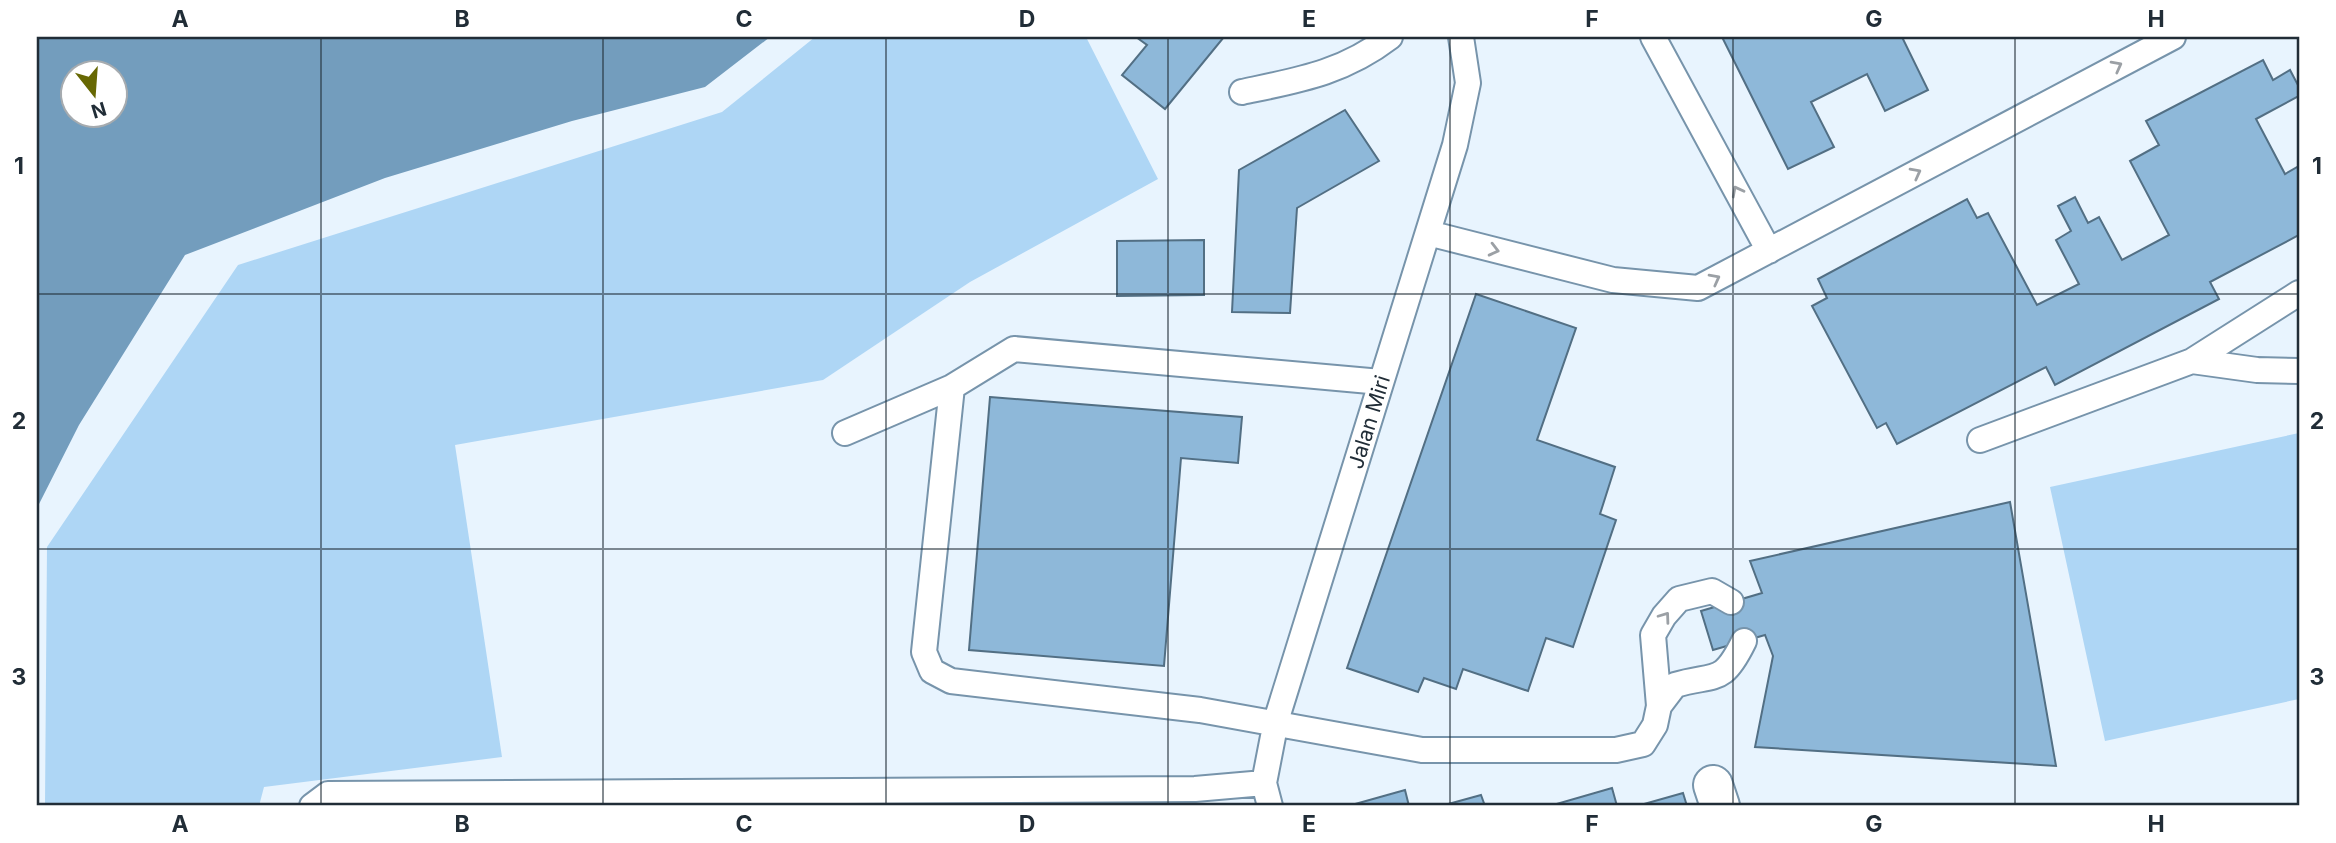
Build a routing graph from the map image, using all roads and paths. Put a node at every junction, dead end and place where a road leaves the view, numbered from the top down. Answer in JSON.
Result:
{"nodes":[{"id":1,"x":1390,"y":37,"type":"edge"},
{"id":2,"x":1461,"y":37,"type":"edge"},
{"id":3,"x":1653,"y":37,"type":"edge"},
{"id":4,"x":2173,"y":37,"type":"edge"},
{"id":5,"x":1242,"y":92,"type":"dead end"},
{"id":6,"x":1427,"y":233,"type":"junction"},
{"id":7,"x":1769,"y":251,"type":"junction"},
{"id":8,"x":2299,"y":293,"type":"edge"},
{"id":9,"x":2192,"y":361,"type":"junction"},
{"id":10,"x":2299,"y":372,"type":"edge"},
{"id":11,"x":1381,"y":382,"type":"junction"},
{"id":12,"x":952,"y":387,"type":"junction"},
{"id":13,"x":845,"y":433,"type":"dead end"},
{"id":14,"x":1980,"y":440,"type":"dead end"},
{"id":15,"x":1731,"y":602,"type":"dead end"},
{"id":16,"x":1744,"y":641,"type":"dead end"},
{"id":17,"x":1658,"y":706,"type":"junction"},
{"id":18,"x":1276,"y":721,"type":"junction"},
{"id":19,"x":1267,"y":794,"type":"edge"},
{"id":20,"x":514,"y":800,"type":"edge"},
{"id":21,"x":312,"y":806,"type":"edge"}],
"edges":[{"from":1,"to":5,"type":"lane"},
{"from":2,"to":6,"type":"lane","name":"Jalan Miri"},
{"from":7,"to":3,"type":"lane","one_way":true},
{"from":7,"to":4,"type":"lane","one_way":true},
{"from":6,"to":7,"type":"lane","one_way":true},
{"from":6,"to":11,"type":"lane","name":"Jalan Miri"},
{"from":8,"to":9,"type":"lane"},
{"from":9,"to":10,"type":"lane"},
{"from":9,"to":14,"type":"lane"},
{"from":11,"to":12,"type":"lane"},
{"from":11,"to":18,"type":"lane","name":"Jalan Miri"},
{"from":12,"to":13,"type":"lane"},
{"from":12,"to":18,"type":"lane"},
{"from":17,"to":15,"type":"lane","one_way":true},
{"from":16,"to":17,"type":"lane"},
{"from":17,"to":18,"type":"lane"},
{"from":18,"to":19,"type":"lane","name":"Jalan Miri"},
{"from":19,"to":20,"type":"lane"},
{"from":20,"to":21,"type":"lane"}]}
